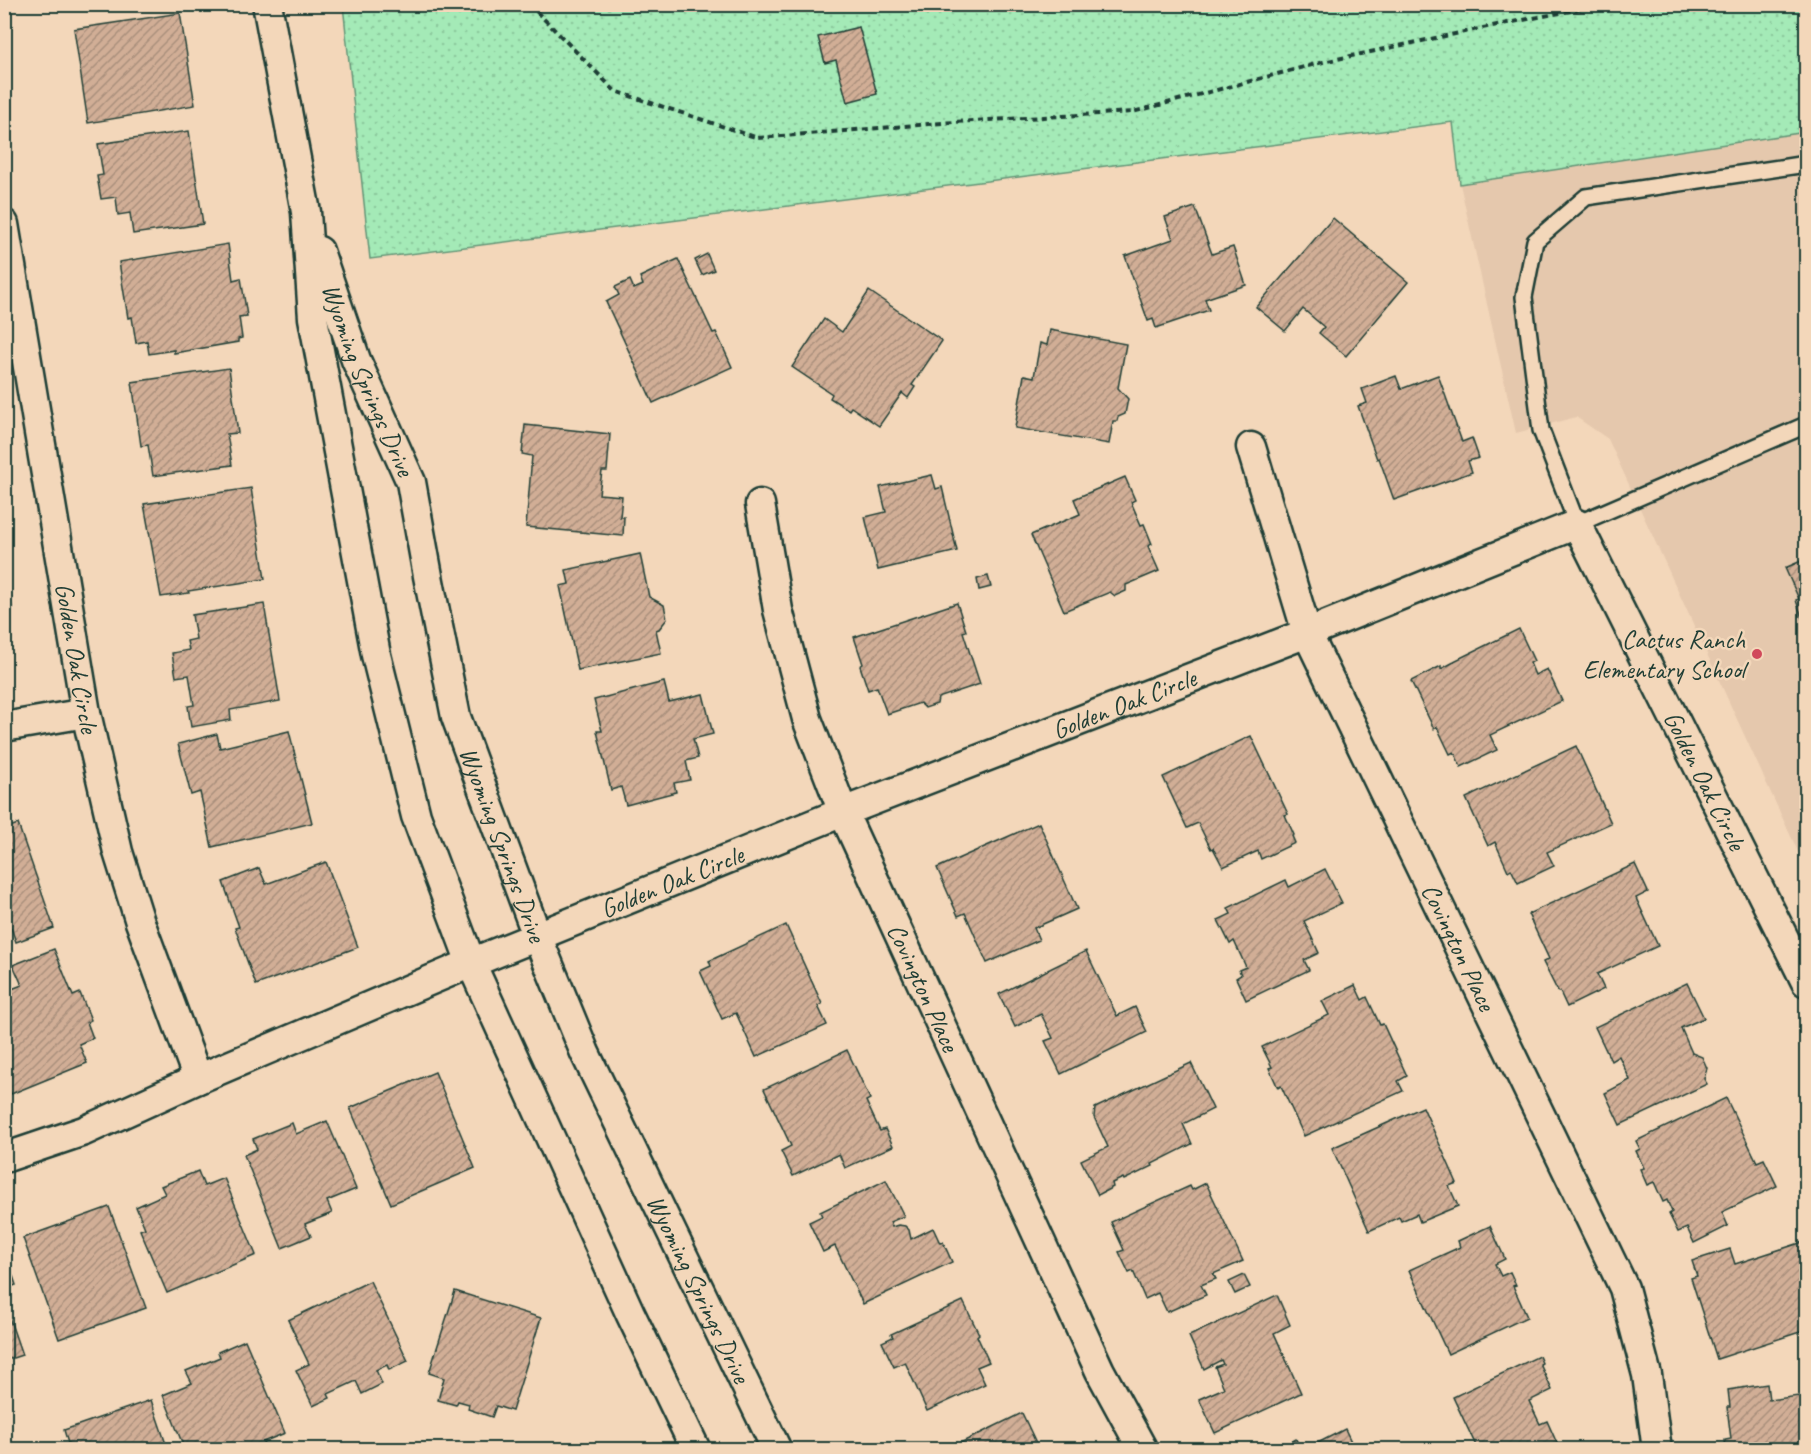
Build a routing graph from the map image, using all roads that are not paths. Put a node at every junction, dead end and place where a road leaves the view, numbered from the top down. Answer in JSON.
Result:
{"nodes":[{"id":1,"x":267,"y":4,"type":"edge"},
{"id":2,"x":1806,"y":164,"type":"edge"},
{"id":3,"x":306,"y":212,"type":"junction"},
{"id":4,"x":4,"y":224,"type":"edge"},
{"id":5,"x":8,"y":261,"type":"edge"},
{"id":6,"x":1806,"y":425,"type":"edge"},
{"id":7,"x":1251,"y":447,"type":"dead end"},
{"id":8,"x":760,"y":504,"type":"dead end"},
{"id":9,"x":1577,"y":524,"type":"junction"},
{"id":10,"x":1307,"y":633,"type":"junction"},
{"id":11,"x":86,"y":713,"type":"junction"},
{"id":12,"x":4,"y":727,"type":"edge"},
{"id":13,"x":843,"y":812,"type":"junction"},
{"id":14,"x":537,"y":936,"type":"junction"},
{"id":15,"x":471,"y":963,"type":"junction"},
{"id":16,"x":1806,"y":982,"type":"edge"},
{"id":17,"x":198,"y":1079,"type":"junction"},
{"id":18,"x":4,"y":1158,"type":"edge"},
{"id":19,"x":696,"y":1449,"type":"edge"},
{"id":20,"x":777,"y":1449,"type":"edge"},
{"id":21,"x":1143,"y":1449,"type":"edge"},
{"id":22,"x":1657,"y":1449,"type":"edge"}],
"edges":[{"from":1,"to":3,"type":"street","name":"Wyoming Springs Drive"},
{"from":2,"to":9,"type":"lane"},
{"from":3,"to":14,"type":"street","name":"Wyoming Springs Drive"},
{"from":3,"to":15,"type":"street","name":"Wyoming Springs Drive"},
{"from":4,"to":5,"type":"street","name":"Golden Oak Circle"},
{"from":5,"to":11,"type":"street","name":"Golden Oak Circle"},
{"from":6,"to":9,"type":"lane"},
{"from":7,"to":10,"type":"street","name":"Covington Place"},
{"from":8,"to":13,"type":"street","name":"Covington Place"},
{"from":9,"to":10,"type":"street","name":"Golden Oak Circle"},
{"from":9,"to":16,"type":"street","name":"Golden Oak Circle"},
{"from":10,"to":13,"type":"street","name":"Golden Oak Circle"},
{"from":10,"to":22,"type":"street","name":"Covington Place"},
{"from":11,"to":12,"type":"street"},
{"from":11,"to":17,"type":"street","name":"Golden Oak Circle"},
{"from":13,"to":14,"type":"street","name":"Golden Oak Circle"},
{"from":13,"to":21,"type":"street","name":"Covington Place"},
{"from":14,"to":15,"type":"street","name":"Golden Oak Circle"},
{"from":14,"to":20,"type":"street","name":"Wyoming Springs Drive"},
{"from":15,"to":17,"type":"street","name":"Golden Oak Circle"},
{"from":15,"to":19,"type":"street","name":"Wyoming Springs Drive"},
{"from":17,"to":18,"type":"street","name":"Golden Oak Circle"}]}
